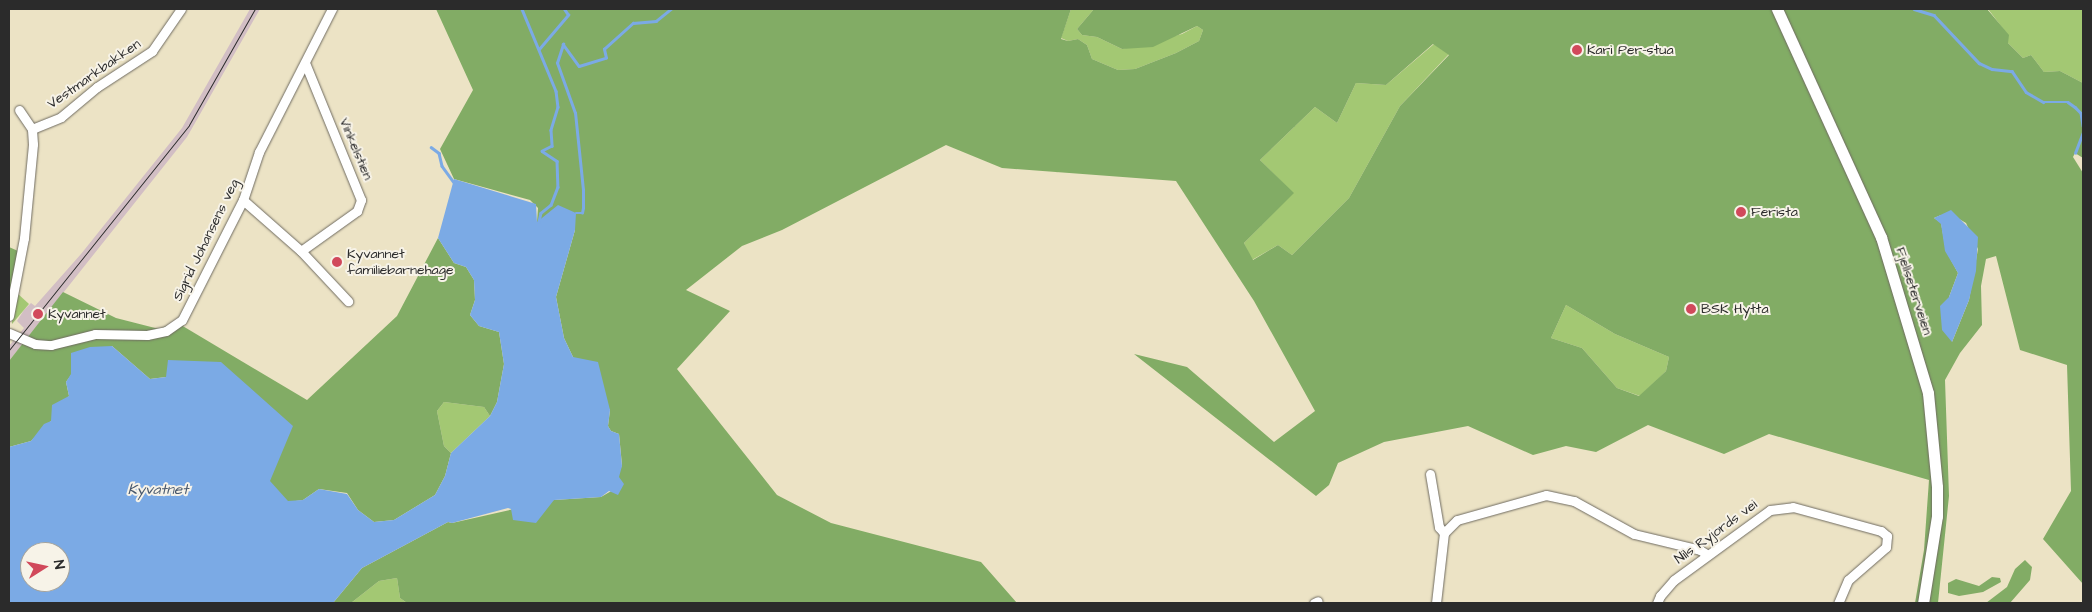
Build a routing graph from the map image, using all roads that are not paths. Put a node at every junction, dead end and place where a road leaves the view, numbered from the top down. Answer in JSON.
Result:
{"nodes":[{"id":1,"x":181,"y":9,"type":"edge"},
{"id":2,"x":332,"y":9,"type":"edge"},
{"id":3,"x":1777,"y":9,"type":"edge"},
{"id":4,"x":305,"y":63,"type":"junction"},
{"id":5,"x":19,"y":110,"type":"dead end"},
{"id":6,"x":32,"y":129,"type":"junction"},
{"id":7,"x":243,"y":200,"type":"junction"},
{"id":8,"x":301,"y":251,"type":"junction"},
{"id":9,"x":348,"y":301,"type":"dead end"},
{"id":10,"x":9,"y":316,"type":"edge"},
{"id":11,"x":9,"y":333,"type":"edge"},
{"id":12,"x":1430,"y":474,"type":"dead end"},
{"id":13,"x":1444,"y":533,"type":"junction"},
{"id":14,"x":1708,"y":556,"type":"junction"},
{"id":15,"x":1436,"y":603,"type":"edge"},
{"id":16,"x":1658,"y":603,"type":"edge"},
{"id":17,"x":1838,"y":603,"type":"edge"},
{"id":18,"x":1923,"y":603,"type":"edge"}],
"edges":[{"from":1,"to":6,"type":"street","name":"Vestmarkbakken"},
{"from":2,"to":4,"type":"street","name":"Sigrid Johansens veg"},
{"from":3,"to":18,"type":"street","name":"Fjellseterveien"},
{"from":4,"to":7,"type":"street","name":"Sigrid Johansens veg"},
{"from":4,"to":8,"type":"street","name":"Vinkelstien"},
{"from":5,"to":6,"type":"street"},
{"from":6,"to":10,"type":"street"},
{"from":7,"to":8,"type":"street"},
{"from":7,"to":11,"type":"street","name":"Sigrid Johansens veg"},
{"from":8,"to":9,"type":"street"},
{"from":12,"to":13,"type":"street"},
{"from":13,"to":14,"type":"street"},
{"from":13,"to":15,"type":"street"},
{"from":14,"to":16,"type":"street","name":"Nils Ryjords vei"},
{"from":14,"to":17,"type":"street","name":"Nils Ryjords vei"}]}
